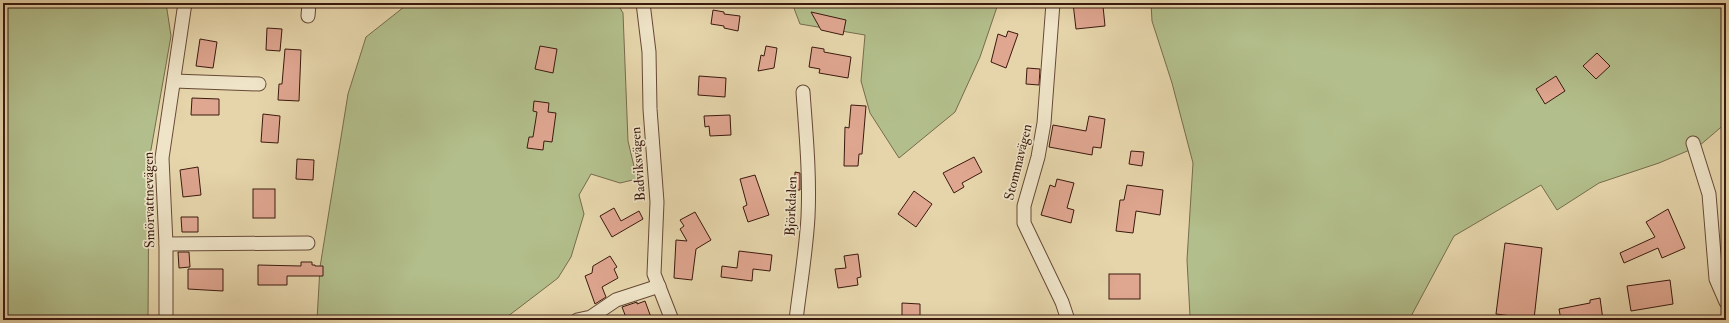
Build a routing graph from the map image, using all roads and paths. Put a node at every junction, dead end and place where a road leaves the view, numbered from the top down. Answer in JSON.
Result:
{"nodes":[{"id":1,"x":185,"y":3,"type":"edge"},
{"id":2,"x":643,"y":3,"type":"edge"},
{"id":3,"x":1053,"y":3,"type":"edge"},
{"id":4,"x":174,"y":81,"type":"junction"},
{"id":5,"x":259,"y":84,"type":"dead end"},
{"id":6,"x":802,"y":92,"type":"dead end"},
{"id":7,"x":1693,"y":143,"type":"dead end"},
{"id":8,"x":308,"y":243,"type":"dead end"},
{"id":9,"x":166,"y":244,"type":"junction"},
{"id":10,"x":659,"y":286,"type":"junction"},
{"id":11,"x":1726,"y":302,"type":"edge"},
{"id":12,"x":166,"y":320,"type":"edge"},
{"id":13,"x":577,"y":320,"type":"edge"},
{"id":14,"x":672,"y":320,"type":"edge"},
{"id":15,"x":796,"y":320,"type":"edge"},
{"id":16,"x":1068,"y":320,"type":"edge"}],
"edges":[{"from":1,"to":4,"type":"street","name":"Smörvattnevägen"},
{"from":2,"to":10,"type":"street","name":"Badviksvägen"},
{"from":3,"to":16,"type":"street","name":"Stommavägen"},
{"from":4,"to":5,"type":"street"},
{"from":4,"to":9,"type":"street","name":"Smörvattnevägen"},
{"from":6,"to":15,"type":"street","name":"Björkdalen"},
{"from":7,"to":11,"type":"street"},
{"from":8,"to":9,"type":"street"},
{"from":9,"to":12,"type":"street","name":"Smörvattnevägen"},
{"from":10,"to":13,"type":"street"},
{"from":10,"to":14,"type":"street","name":"Badviksvägen"}]}
